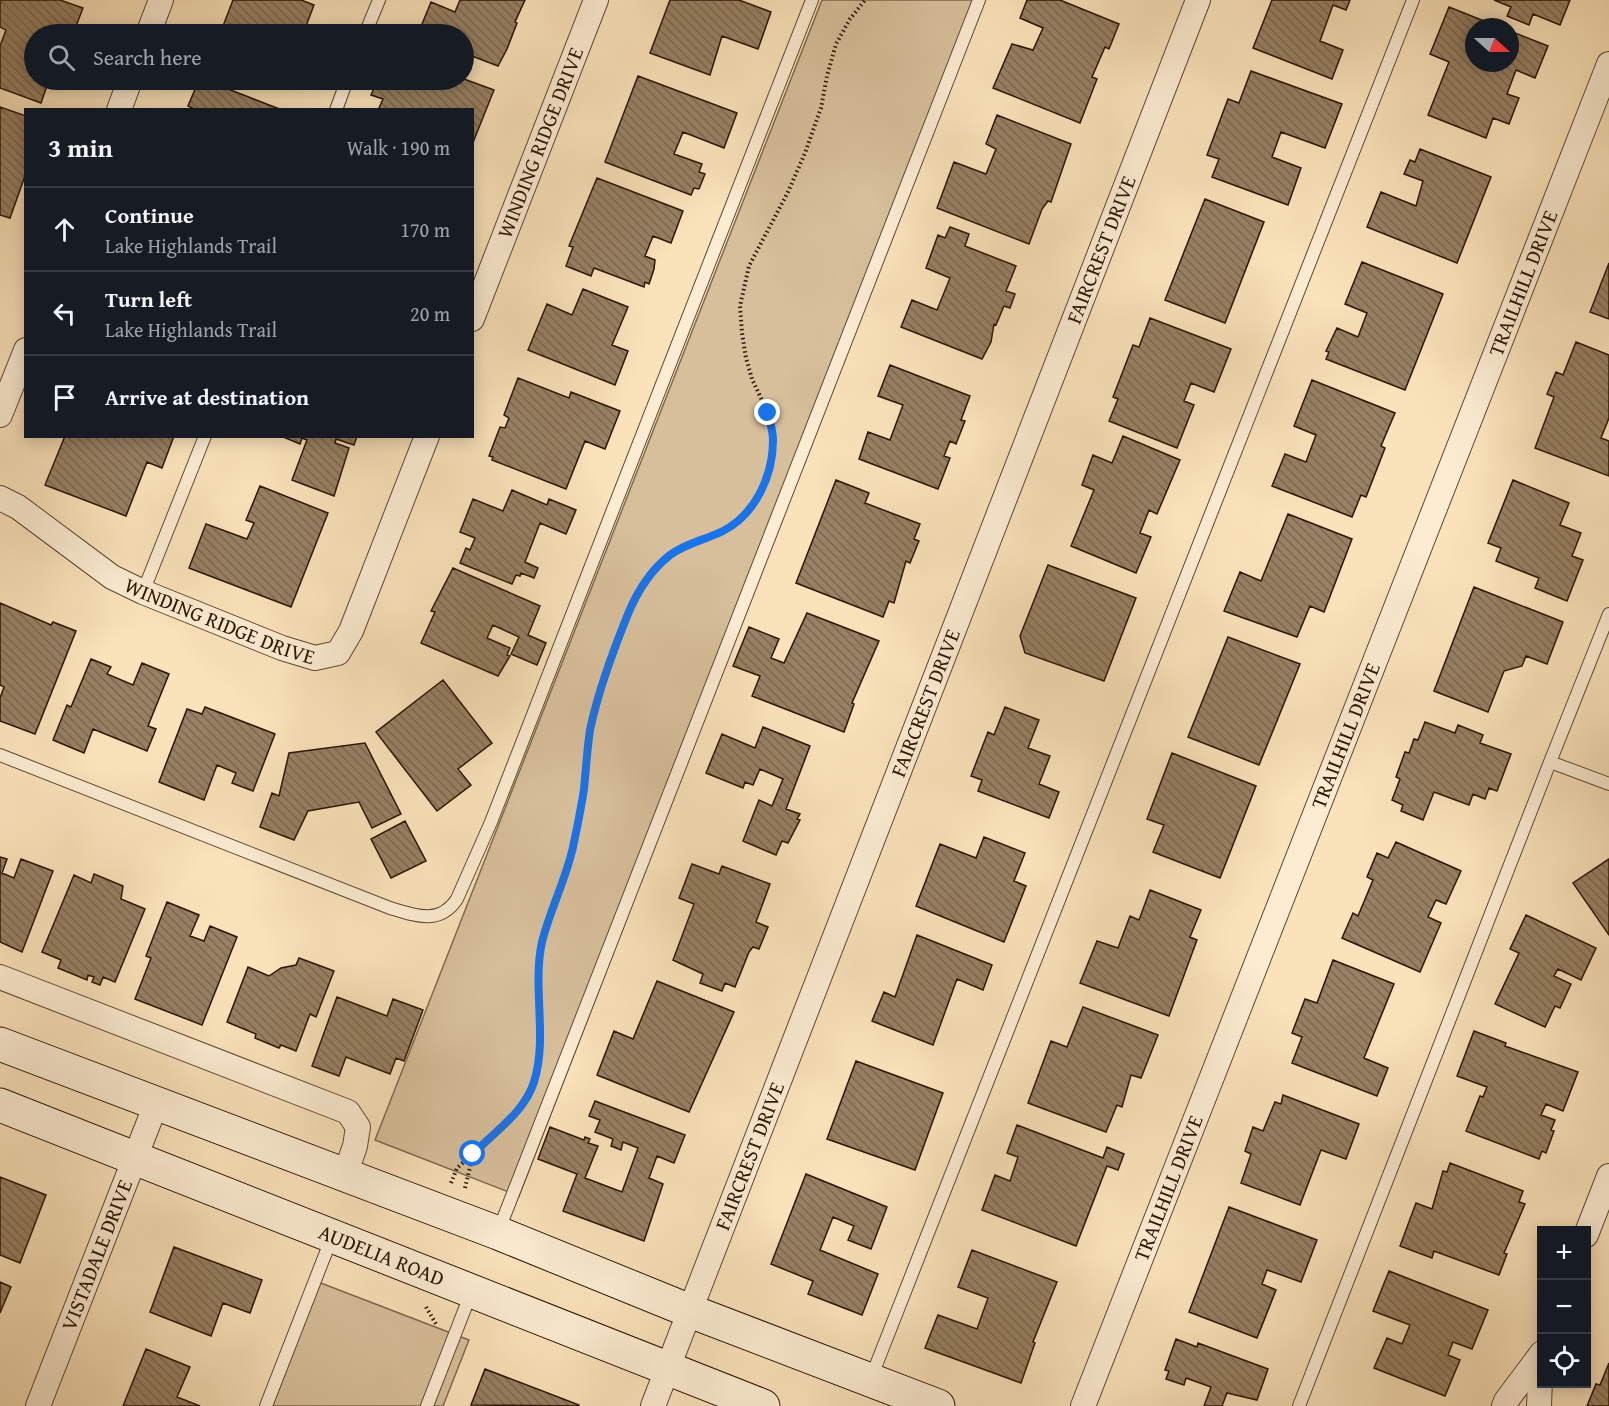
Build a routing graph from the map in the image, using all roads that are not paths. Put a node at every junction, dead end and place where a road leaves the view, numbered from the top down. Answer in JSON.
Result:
{"nodes":[{"id":1,"x":161,"y":0,"type":"edge"},
{"id":2,"x":379,"y":0,"type":"edge"},
{"id":3,"x":596,"y":0,"type":"edge"},
{"id":4,"x":812,"y":0,"type":"edge"},
{"id":5,"x":979,"y":0,"type":"edge"},
{"id":6,"x":1198,"y":0,"type":"edge"},
{"id":7,"x":1413,"y":0,"type":"edge"},
{"id":8,"x":152,"y":24,"type":"edge"},
{"id":9,"x":370,"y":24,"type":"edge"},
{"id":10,"x":1609,"y":64,"type":"edge"},
{"id":11,"x":126,"y":90,"type":"edge"},
{"id":12,"x":344,"y":90,"type":"edge"},
{"id":13,"x":120,"y":108,"type":"edge"},
{"id":14,"x":337,"y":108,"type":"edge"},
{"id":15,"x":474,"y":314,"type":"edge"},
{"id":16,"x":24,"y":355,"type":"edge"},
{"id":17,"x":0,"y":415,"type":"edge"},
{"id":18,"x":204,"y":438,"type":"edge"},
{"id":19,"x":426,"y":438,"type":"edge"},
{"id":20,"x":0,"y":498,"type":"edge"},
{"id":21,"x":143,"y":592,"type":"junction"},
{"id":22,"x":1609,"y":614,"type":"edge"},
{"id":23,"x":0,"y":754,"type":"edge"},
{"id":24,"x":1550,"y":762,"type":"junction"},
{"id":25,"x":1609,"y":784,"type":"edge"},
{"id":26,"x":0,"y":977,"type":"edge"},
{"id":27,"x":0,"y":1044,"type":"edge"},
{"id":28,"x":156,"y":1104,"type":"junction"},
{"id":29,"x":0,"y":1105,"type":"edge"},
{"id":30,"x":135,"y":1157,"type":"junction"},
{"id":31,"x":345,"y":1175,"type":"junction"},
{"id":32,"x":1609,"y":1176,"type":"edge"},
{"id":33,"x":1590,"y":1226,"type":"edge"},
{"id":34,"x":498,"y":1233,"type":"junction"},
{"id":35,"x":333,"y":1236,"type":"junction"},
{"id":36,"x":472,"y":1291,"type":"junction"},
{"id":37,"x":690,"y":1311,"type":"junction"},
{"id":38,"x":1537,"y":1359,"type":"edge"},
{"id":39,"x":668,"y":1368,"type":"junction"},
{"id":40,"x":871,"y":1379,"type":"junction"},
{"id":41,"x":1540,"y":1388,"type":"edge"},
{"id":42,"x":38,"y":1406,"type":"edge"},
{"id":43,"x":266,"y":1406,"type":"edge"},
{"id":44,"x":427,"y":1406,"type":"edge"},
{"id":45,"x":653,"y":1406,"type":"edge"},
{"id":46,"x":763,"y":1406,"type":"edge"},
{"id":47,"x":938,"y":1406,"type":"edge"},
{"id":48,"x":1083,"y":1406,"type":"edge"},
{"id":49,"x":1299,"y":1406,"type":"edge"},
{"id":50,"x":1504,"y":1406,"type":"edge"},
{"id":51,"x":1539,"y":1406,"type":"edge"}],
"edges":[{"from":1,"to":8,"type":"street"},
{"from":2,"to":9,"type":"lane"},
{"from":3,"to":15,"type":"street","name":"WINDING RIDGE DRIVE"},
{"from":4,"to":23,"type":"lane"},
{"from":5,"to":34,"type":"lane"},
{"from":6,"to":37,"type":"street","name":"FAIRCREST DRIVE"},
{"from":7,"to":40,"type":"lane"},
{"from":10,"to":48,"type":"street","name":"TRAILHILL DRIVE"},
{"from":11,"to":13,"type":"street"},
{"from":12,"to":14,"type":"lane"},
{"from":16,"to":17,"type":"street"},
{"from":18,"to":21,"type":"lane"},
{"from":19,"to":21,"type":"street","name":"WINDING RIDGE DRIVE"},
{"from":20,"to":21,"type":"street","name":"WINDING RIDGE DRIVE"},
{"from":22,"to":24,"type":"lane"},
{"from":24,"to":25,"type":"lane"},
{"from":24,"to":49,"type":"lane"},
{"from":26,"to":31,"type":"street"},
{"from":27,"to":28,"type":"main road"},
{"from":28,"to":30,"type":"street","name":"VISTADALE DRIVE"},
{"from":28,"to":31,"type":"main road"},
{"from":29,"to":30,"type":"main road","name":"AUDELIA ROAD"},
{"from":30,"to":35,"type":"main road","name":"AUDELIA ROAD"},
{"from":30,"to":42,"type":"street","name":"VISTADALE DRIVE"},
{"from":31,"to":34,"type":"main road"},
{"from":32,"to":33,"type":"street"},
{"from":34,"to":37,"type":"main road"},
{"from":35,"to":36,"type":"main road","name":"AUDELIA ROAD"},
{"from":35,"to":43,"type":"lane"},
{"from":36,"to":39,"type":"main road","name":"AUDELIA ROAD"},
{"from":36,"to":44,"type":"lane"},
{"from":37,"to":39,"type":"street","name":"FAIRCREST DRIVE"},
{"from":37,"to":40,"type":"main road"},
{"from":38,"to":50,"type":"street"},
{"from":39,"to":45,"type":"street","name":"FAIRCREST DRIVE"},
{"from":39,"to":46,"type":"main road","name":"AUDELIA ROAD"},
{"from":40,"to":47,"type":"main road"},
{"from":41,"to":51,"type":"street"}]}
